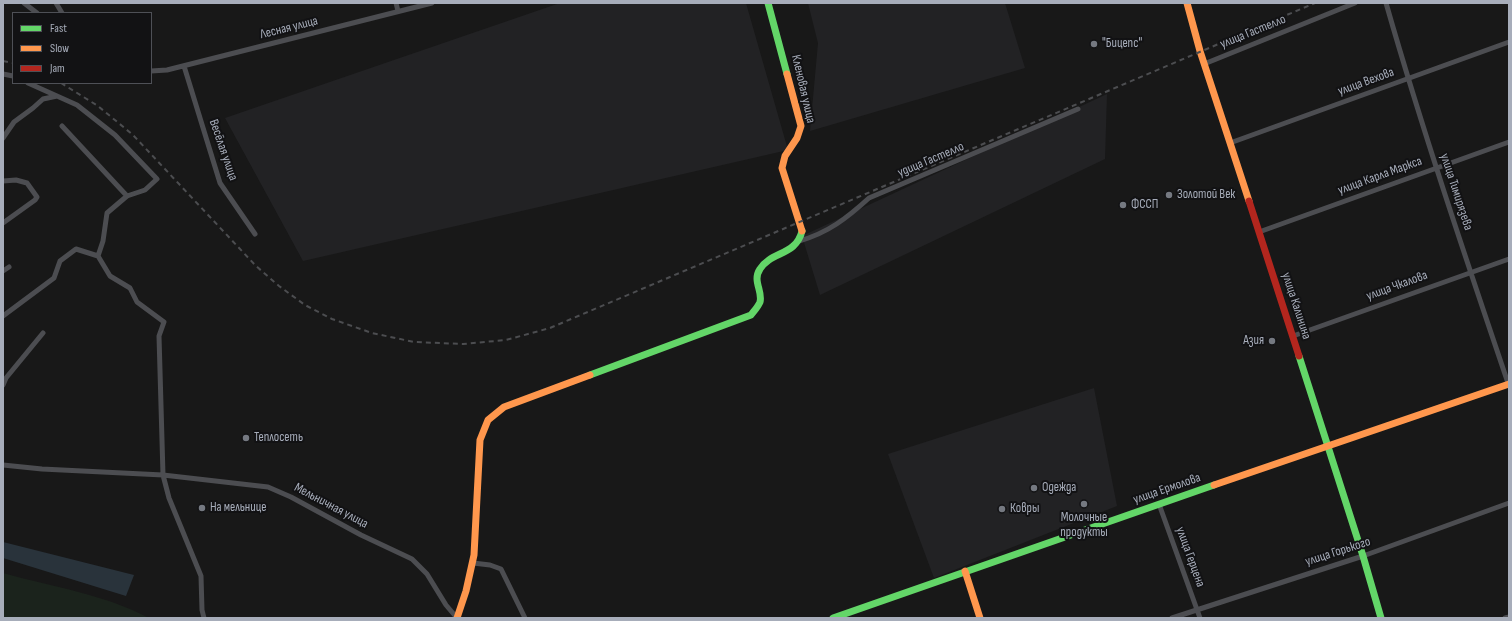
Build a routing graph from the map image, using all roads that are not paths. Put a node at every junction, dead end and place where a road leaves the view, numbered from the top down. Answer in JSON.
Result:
{"nodes":[{"id":1,"x":24,"y":3,"type":"edge"},
{"id":2,"x":56,"y":3,"type":"edge"},
{"id":3,"x":396,"y":3,"type":"edge"},
{"id":4,"x":432,"y":3,"type":"edge"},
{"id":5,"x":768,"y":3,"type":"edge"},
{"id":6,"x":1187,"y":3,"type":"edge"},
{"id":7,"x":1355,"y":3,"type":"edge"},
{"id":8,"x":1386,"y":3,"type":"edge"},
{"id":9,"x":398,"y":11,"type":"junction"},
{"id":10,"x":36,"y":12,"type":"edge"},
{"id":11,"x":61,"y":12,"type":"edge"},
{"id":12,"x":1509,"y":42,"type":"edge"},
{"id":13,"x":1204,"y":64,"type":"junction"},
{"id":14,"x":184,"y":66,"type":"junction"},
{"id":15,"x":152,"y":71,"type":"edge"},
{"id":16,"x":1408,"y":78,"type":"junction"},
{"id":17,"x":30,"y":84,"type":"edge"},
{"id":18,"x":57,"y":96,"type":"junction"},
{"id":19,"x":1078,"y":109,"type":"dead end"},
{"id":20,"x":62,"y":126,"type":"dead end"},
{"id":21,"x":3,"y":138,"type":"edge"},
{"id":22,"x":1509,"y":142,"type":"edge"},
{"id":23,"x":1230,"y":143,"type":"junction"},
{"id":24,"x":1436,"y":167,"type":"junction"},
{"id":25,"x":3,"y":181,"type":"edge"},
{"id":26,"x":127,"y":196,"type":"junction"},
{"id":27,"x":3,"y":223,"type":"edge"},
{"id":28,"x":1259,"y":232,"type":"junction"},
{"id":29,"x":255,"y":234,"type":"dead end"},
{"id":30,"x":799,"y":241,"type":"junction"},
{"id":31,"x":98,"y":256,"type":"junction"},
{"id":32,"x":1509,"y":259,"type":"edge"},
{"id":33,"x":10,"y":267,"type":"dead end"},
{"id":34,"x":3,"y":272,"type":"edge"},
{"id":35,"x":1470,"y":272,"type":"junction"},
{"id":36,"x":3,"y":316,"type":"edge"},
{"id":37,"x":43,"y":333,"type":"dead end"},
{"id":38,"x":1293,"y":336,"type":"junction"},
{"id":39,"x":3,"y":385,"type":"edge"},
{"id":40,"x":1509,"y":385,"type":"edge"},
{"id":41,"x":1329,"y":447,"type":"junction"},
{"id":42,"x":3,"y":465,"type":"edge"},
{"id":43,"x":163,"y":475,"type":"junction"},
{"id":44,"x":1509,"y":503,"type":"edge"},
{"id":45,"x":1159,"y":504,"type":"junction"},
{"id":46,"x":1363,"y":556,"type":"junction"},
{"id":47,"x":473,"y":563,"type":"junction"},
{"id":48,"x":965,"y":571,"type":"junction"},
{"id":49,"x":1197,"y":609,"type":"junction"},
{"id":50,"x":1509,"y":617,"type":"edge"},
{"id":51,"x":204,"y":618,"type":"edge"},
{"id":52,"x":457,"y":618,"type":"edge"},
{"id":53,"x":525,"y":618,"type":"edge"},
{"id":54,"x":833,"y":618,"type":"edge"},
{"id":55,"x":980,"y":618,"type":"edge"},
{"id":56,"x":1172,"y":618,"type":"edge"},
{"id":57,"x":1200,"y":618,"type":"edge"},
{"id":58,"x":1380,"y":618,"type":"edge"},
{"id":59,"x":1505,"y":618,"type":"edge"}],
"edges":[{"from":1,"to":10,"type":"street"},
{"from":2,"to":11,"type":"street"},
{"from":3,"to":9,"type":"street"},
{"from":4,"to":9,"type":"street","name":"Лесная улица"},
{"from":5,"to":30,"type":"street","name":"Кленовая улица"},
{"from":6,"to":13,"type":"street","name":"улица Калинина"},
{"from":7,"to":13,"type":"street","name":"улица Гастелло"},
{"from":8,"to":16,"type":"street","name":"улица Тимирязева"},
{"from":9,"to":14,"type":"street","name":"Лесная улица"},
{"from":12,"to":16,"type":"street","name":"улица Вехова"},
{"from":13,"to":23,"type":"street","name":"улица Калинина"},
{"from":14,"to":15,"type":"street","name":"Лесная улица"},
{"from":14,"to":29,"type":"street","name":"Весёлая улица"},
{"from":16,"to":23,"type":"street","name":"улица Вехова"},
{"from":16,"to":24,"type":"street","name":"улица Тимирязева"},
{"from":17,"to":18,"type":"street"},
{"from":18,"to":21,"type":"street"},
{"from":18,"to":26,"type":"street"},
{"from":19,"to":30,"type":"street","name":"удица Гастелло"},
{"from":20,"to":26,"type":"street"},
{"from":22,"to":24,"type":"street","name":"улица Карла Маркса"},
{"from":23,"to":28,"type":"street","name":"улица Калинина"},
{"from":24,"to":28,"type":"street","name":"улица Карла Маркса"},
{"from":24,"to":35,"type":"street","name":"улица Тимирязева"},
{"from":25,"to":27,"type":"street"},
{"from":26,"to":31,"type":"street"},
{"from":28,"to":38,"type":"street","name":"улица Калинина"},
{"from":30,"to":47,"type":"street"},
{"from":31,"to":36,"type":"street"},
{"from":31,"to":43,"type":"street"},
{"from":32,"to":35,"type":"street","name":"улица Чкалова"},
{"from":33,"to":34,"type":"street"},
{"from":35,"to":38,"type":"street","name":"улица Чкалова"},
{"from":35,"to":40,"type":"street","name":"улица Тимирязева"},
{"from":37,"to":39,"type":"street"},
{"from":38,"to":41,"type":"street","name":"улица Калинина"},
{"from":40,"to":41,"type":"street","name":"улица Ермолова"},
{"from":41,"to":45,"type":"street","name":"улица Ермолова"},
{"from":41,"to":46,"type":"street","name":"улица Калинина"},
{"from":42,"to":43,"type":"street","name":"Мельничная улица"},
{"from":43,"to":51,"type":"street"},
{"from":43,"to":52,"type":"street","name":"Мельничная улица"},
{"from":44,"to":46,"type":"street","name":"улица Горького"},
{"from":45,"to":48,"type":"street","name":"улица Ермолова"},
{"from":45,"to":49,"type":"street","name":"улица Герцена"},
{"from":46,"to":49,"type":"street","name":"улица Горького"},
{"from":46,"to":58,"type":"street","name":"улица Калинина"},
{"from":47,"to":52,"type":"street"},
{"from":47,"to":53,"type":"street"},
{"from":48,"to":54,"type":"street","name":"улица Ермолова"},
{"from":48,"to":55,"type":"street"},
{"from":49,"to":56,"type":"street","name":"улица Горького"},
{"from":49,"to":57,"type":"street","name":"улица Герцена"},
{"from":50,"to":59,"type":"street"}]}
